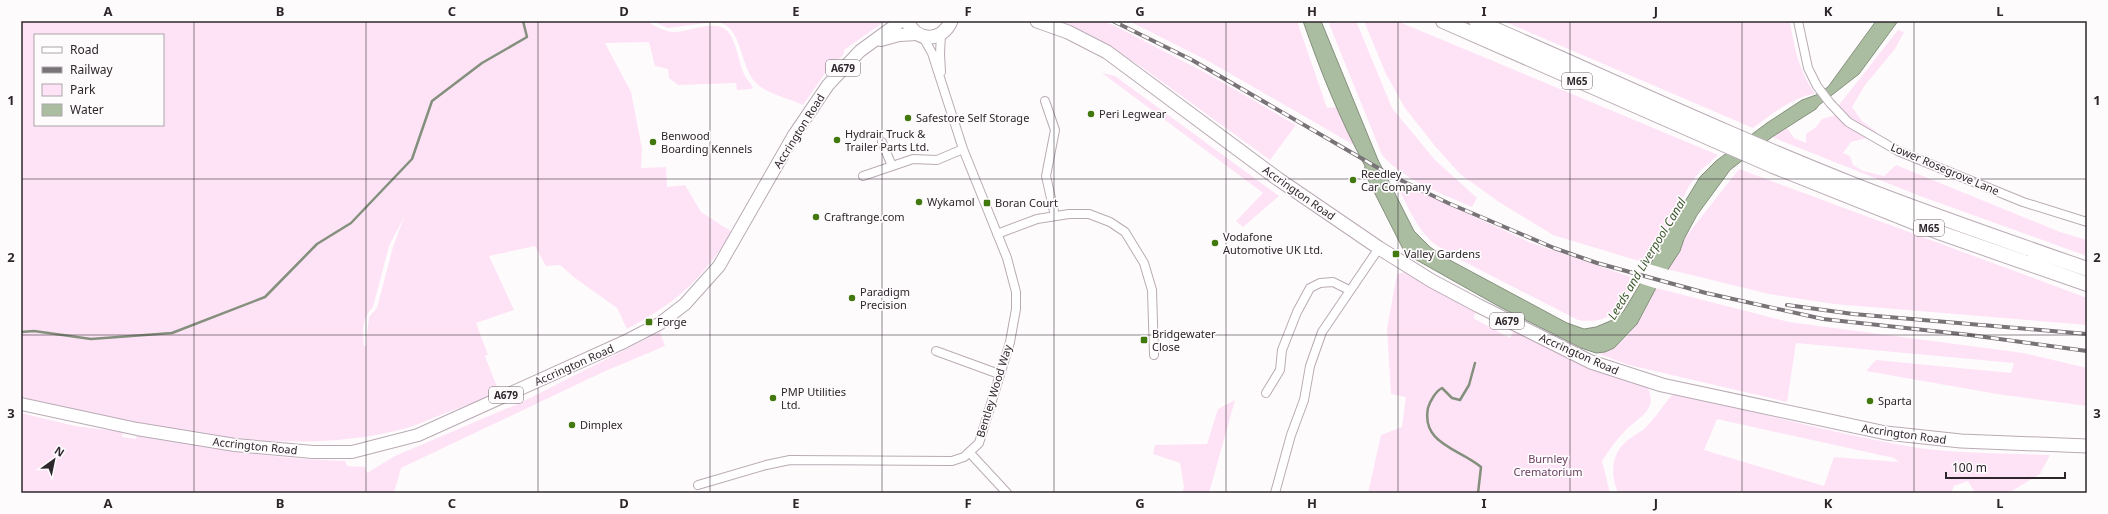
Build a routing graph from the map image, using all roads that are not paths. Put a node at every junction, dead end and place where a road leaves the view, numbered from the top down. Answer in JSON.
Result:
{"nodes":[{"id":1,"x":901,"y":21,"type":"edge"},
{"id":2,"x":908,"y":21,"type":"edge"},
{"id":3,"x":1037,"y":21,"type":"edge"},
{"id":4,"x":1443,"y":21,"type":"edge"},
{"id":5,"x":1476,"y":21,"type":"edge"},
{"id":6,"x":1798,"y":21,"type":"edge"},
{"id":7,"x":949,"y":26,"type":"edge"},
{"id":8,"x":920,"y":35,"type":"junction"},
{"id":9,"x":875,"y":42,"type":"junction"},
{"id":10,"x":943,"y":86,"type":"junction"},
{"id":11,"x":1045,"y":101,"type":"dead end"},
{"id":12,"x":882,"y":142,"type":"dead end"},
{"id":13,"x":963,"y":149,"type":"junction"},
{"id":14,"x":1777,"y":160,"type":"junction"},
{"id":15,"x":892,"y":166,"type":"junction"},
{"id":16,"x":863,"y":176,"type":"dead end"},
{"id":17,"x":1055,"y":216,"type":"junction"},
{"id":18,"x":2087,"y":222,"type":"edge"},
{"id":19,"x":997,"y":234,"type":"junction"},
{"id":20,"x":1379,"y":248,"type":"junction"},
{"id":21,"x":2087,"y":269,"type":"edge"},
{"id":22,"x":2087,"y":284,"type":"edge"},
{"id":23,"x":1349,"y":290,"type":"junction"},
{"id":24,"x":936,"y":351,"type":"dead end"},
{"id":25,"x":1154,"y":355,"type":"dead end"},
{"id":26,"x":999,"y":374,"type":"junction"},
{"id":27,"x":1266,"y":393,"type":"dead end"},
{"id":28,"x":21,"y":404,"type":"edge"},
{"id":29,"x":2087,"y":446,"type":"edge"},
{"id":30,"x":969,"y":452,"type":"junction"},
{"id":31,"x":698,"y":485,"type":"dead end"},
{"id":32,"x":1007,"y":493,"type":"edge"},
{"id":33,"x":1275,"y":493,"type":"edge"}],
"edges":[{"from":1,"to":9,"type":"main road","name":"Accrington Road","number":"A679"},
{"from":2,"to":8,"type":"highway"},
{"from":3,"to":20,"type":"highway","name":"Accrington Road","number":"A679"},
{"from":4,"to":14,"type":"highway","number":"M65"},
{"from":5,"to":14,"type":"highway","number":"M65"},
{"from":6,"to":18,"type":"street","name":"Lower Rosegrove Lane"},
{"from":7,"to":8,"type":"highway","number":"A679"},
{"from":7,"to":10,"type":"street","name":"Bentley Wood Way"},
{"from":8,"to":9,"type":"main road","name":"Accrington Road","number":"A679"},
{"from":8,"to":10,"type":"street","name":"Bentley Wood Way"},
{"from":9,"to":28,"type":"main road","name":"Accrington Road","number":"A679"},
{"from":10,"to":13,"type":"street","name":"Bentley Wood Way"},
{"from":11,"to":17,"type":"street"},
{"from":12,"to":15,"type":"street"},
{"from":13,"to":15,"type":"street"},
{"from":13,"to":19,"type":"street","name":"Bentley Wood Way"},
{"from":14,"to":21,"type":"highway","number":"M65"},
{"from":14,"to":22,"type":"highway","number":"M65"},
{"from":15,"to":16,"type":"street"},
{"from":17,"to":19,"type":"street"},
{"from":17,"to":25,"type":"street"},
{"from":19,"to":26,"type":"street","name":"Bentley Wood Way"},
{"from":20,"to":23,"type":"street"},
{"from":20,"to":29,"type":"highway","name":"Accrington Road","number":"A679"},
{"from":23,"to":27,"type":"street"},
{"from":23,"to":33,"type":"street"},
{"from":24,"to":26,"type":"street"},
{"from":26,"to":30,"type":"street","name":"Bentley Wood Way"},
{"from":30,"to":31,"type":"street","name":"Bentley Wood Way"},
{"from":30,"to":32,"type":"street"}]}
